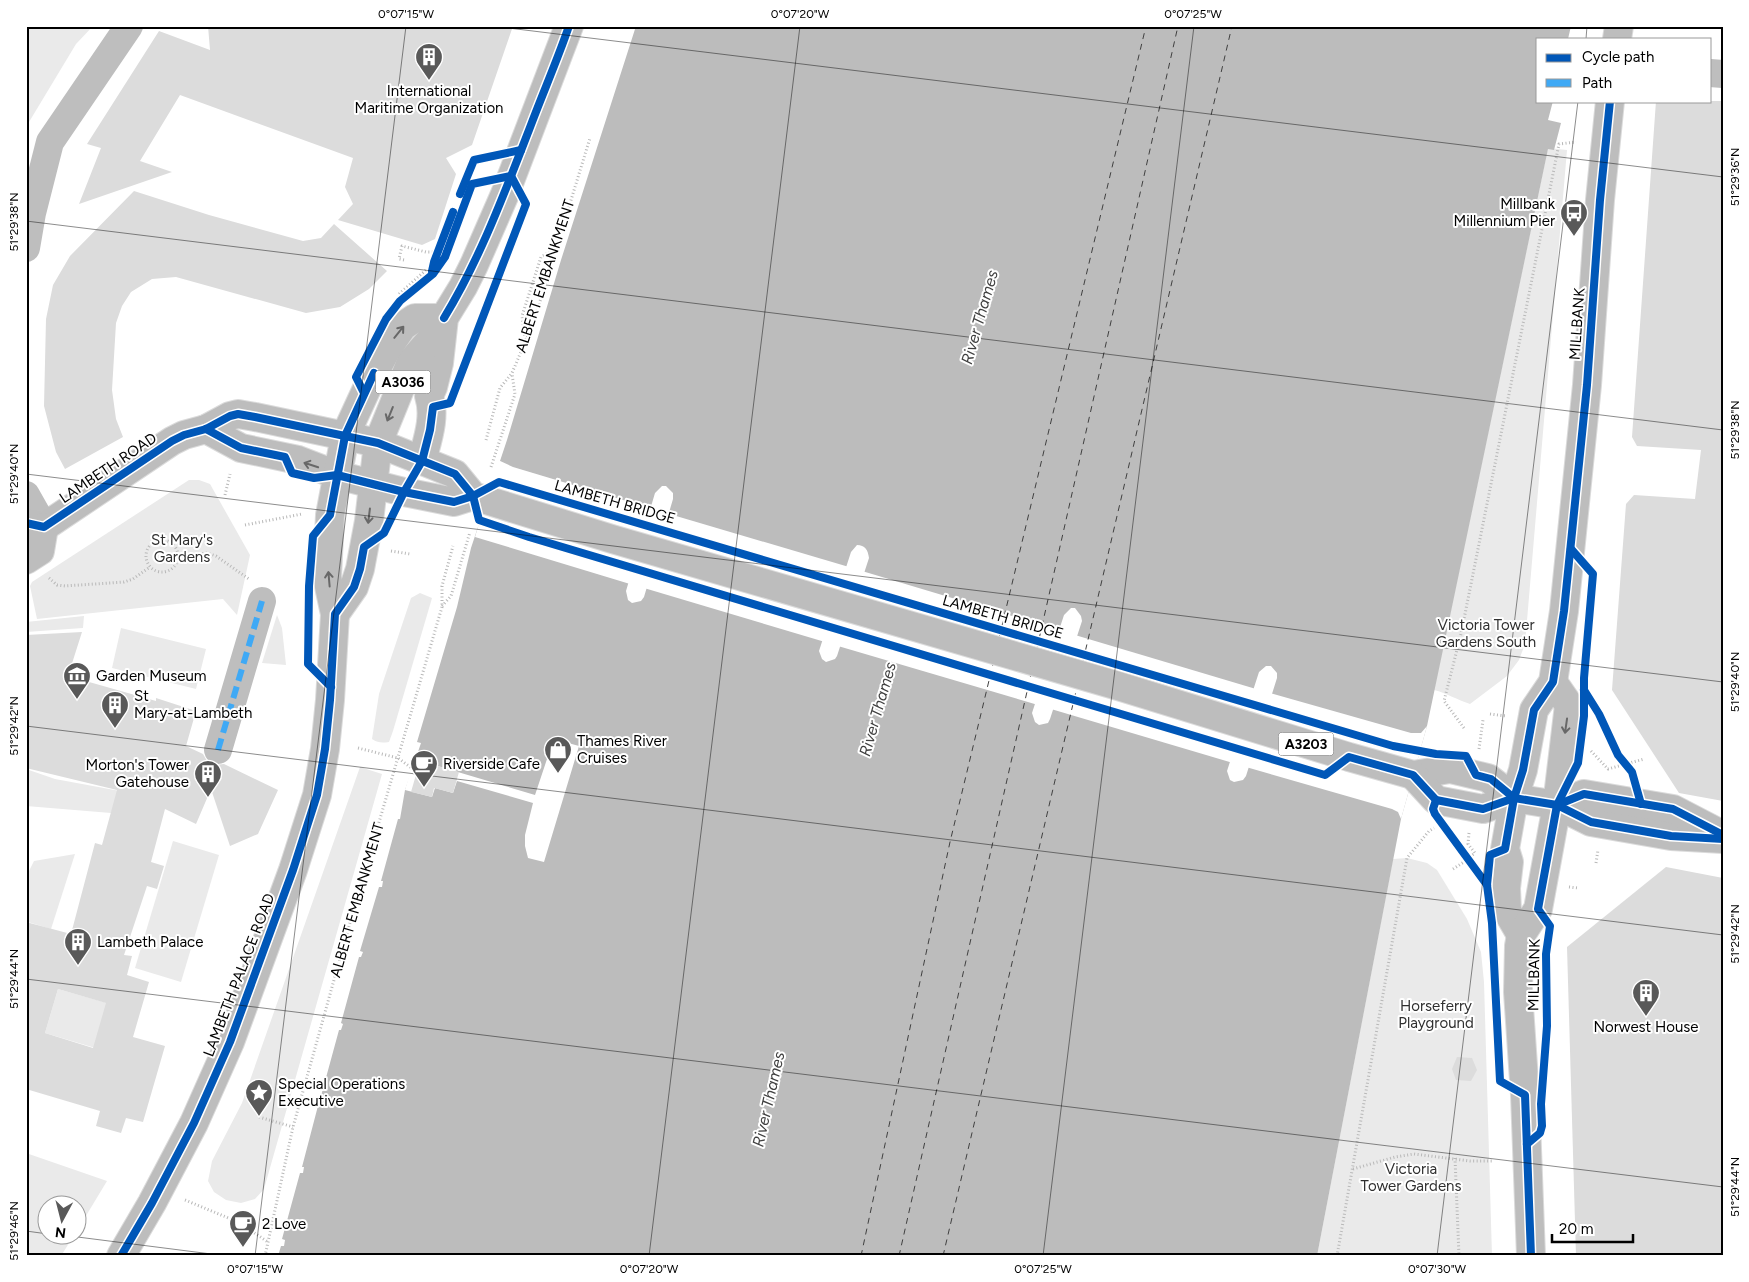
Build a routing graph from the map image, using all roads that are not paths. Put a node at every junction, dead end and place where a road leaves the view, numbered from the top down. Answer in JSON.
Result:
{"nodes":[{"id":1,"x":129,"y":26,"type":"edge"},
{"id":2,"x":569,"y":26,"type":"edge"},
{"id":3,"x":1610,"y":102,"type":"edge"},
{"id":4,"x":26,"y":248,"type":"edge"},
{"id":5,"x":443,"y":323,"type":"junction"},
{"id":6,"x":206,"y":429,"type":"junction"},
{"id":7,"x":345,"y":436,"type":"junction"},
{"id":8,"x":378,"y":443,"type":"junction"},
{"id":9,"x":422,"y":461,"type":"junction"},
{"id":10,"x":337,"y":474,"type":"junction"},
{"id":11,"x":373,"y":484,"type":"junction"},
{"id":12,"x":26,"y":495,"type":"edge"},
{"id":13,"x":479,"y":498,"type":"junction"},
{"id":14,"x":35,"y":525,"type":"edge"},
{"id":15,"x":36,"y":566,"type":"edge"},
{"id":16,"x":257,"y":591,"type":"road end"},
{"id":17,"x":335,"y":614,"type":"junction"},
{"id":18,"x":1553,"y":682,"type":"junction"},
{"id":19,"x":218,"y":750,"type":"dead end"},
{"id":20,"x":1514,"y":798,"type":"junction"},
{"id":21,"x":1557,"y":805,"type":"junction"},
{"id":22,"x":1723,"y":835,"type":"edge"},
{"id":23,"x":1723,"y":839,"type":"edge"},
{"id":24,"x":1521,"y":935,"type":"junction"},
{"id":25,"x":121,"y":1256,"type":"edge"},
{"id":26,"x":1531,"y":1256,"type":"edge"}],
"edges":[{"from":1,"to":4,"type":"street"},
{"from":2,"to":5,"type":"main road","number":"A3036"},
{"from":3,"to":18,"type":"main road","name":"MILLBANK"},
{"from":7,"to":5,"type":"main road","number":"A3036","one_way":true},
{"from":5,"to":8,"type":"main road","number":"A3036","one_way":true},
{"from":5,"to":9,"type":"main road","number":"A3036"},
{"from":6,"to":7,"type":"main road","name":"LAMBETH ROAD"},
{"from":10,"to":6,"type":"main road","one_way":true},
{"from":6,"to":14,"type":"main road","name":"LAMBETH ROAD"},
{"from":7,"to":8,"type":"main road","name":"LAMBETH ROAD"},
{"from":7,"to":10,"type":"main road","name":"LAMBETH PALACE ROAD","number":"A3036"},
{"from":8,"to":9,"type":"main road"},
{"from":8,"to":11,"type":"main road","number":"A3036"},
{"from":9,"to":13,"type":"main road"},
{"from":10,"to":11,"type":"main road"},
{"from":17,"to":10,"type":"main road","name":"LAMBETH PALACE ROAD","number":"A3036","one_way":true},
{"from":11,"to":13,"type":"main road"},
{"from":11,"to":17,"type":"main road","number":"A3036","one_way":true},
{"from":12,"to":14,"type":"street"},
{"from":13,"to":20,"type":"main road","number":"A3203"},
{"from":14,"to":15,"type":"main road"},
{"from":16,"to":19,"type":"street"},
{"from":17,"to":25,"type":"main road","name":"LAMBETH PALACE ROAD","number":"A3036"},
{"from":18,"to":20,"type":"main road","name":"MILLBANK"},
{"from":18,"to":21,"type":"main road","name":"MILLBANK","one_way":true},
{"from":20,"to":21,"type":"main road"},
{"from":20,"to":24,"type":"main road","name":"MILLBANK"},
{"from":21,"to":22,"type":"main road"},
{"from":21,"to":23,"type":"main road"},
{"from":21,"to":24,"type":"main road","name":"MILLBANK"},
{"from":24,"to":26,"type":"main road","name":"MILLBANK"}]}
